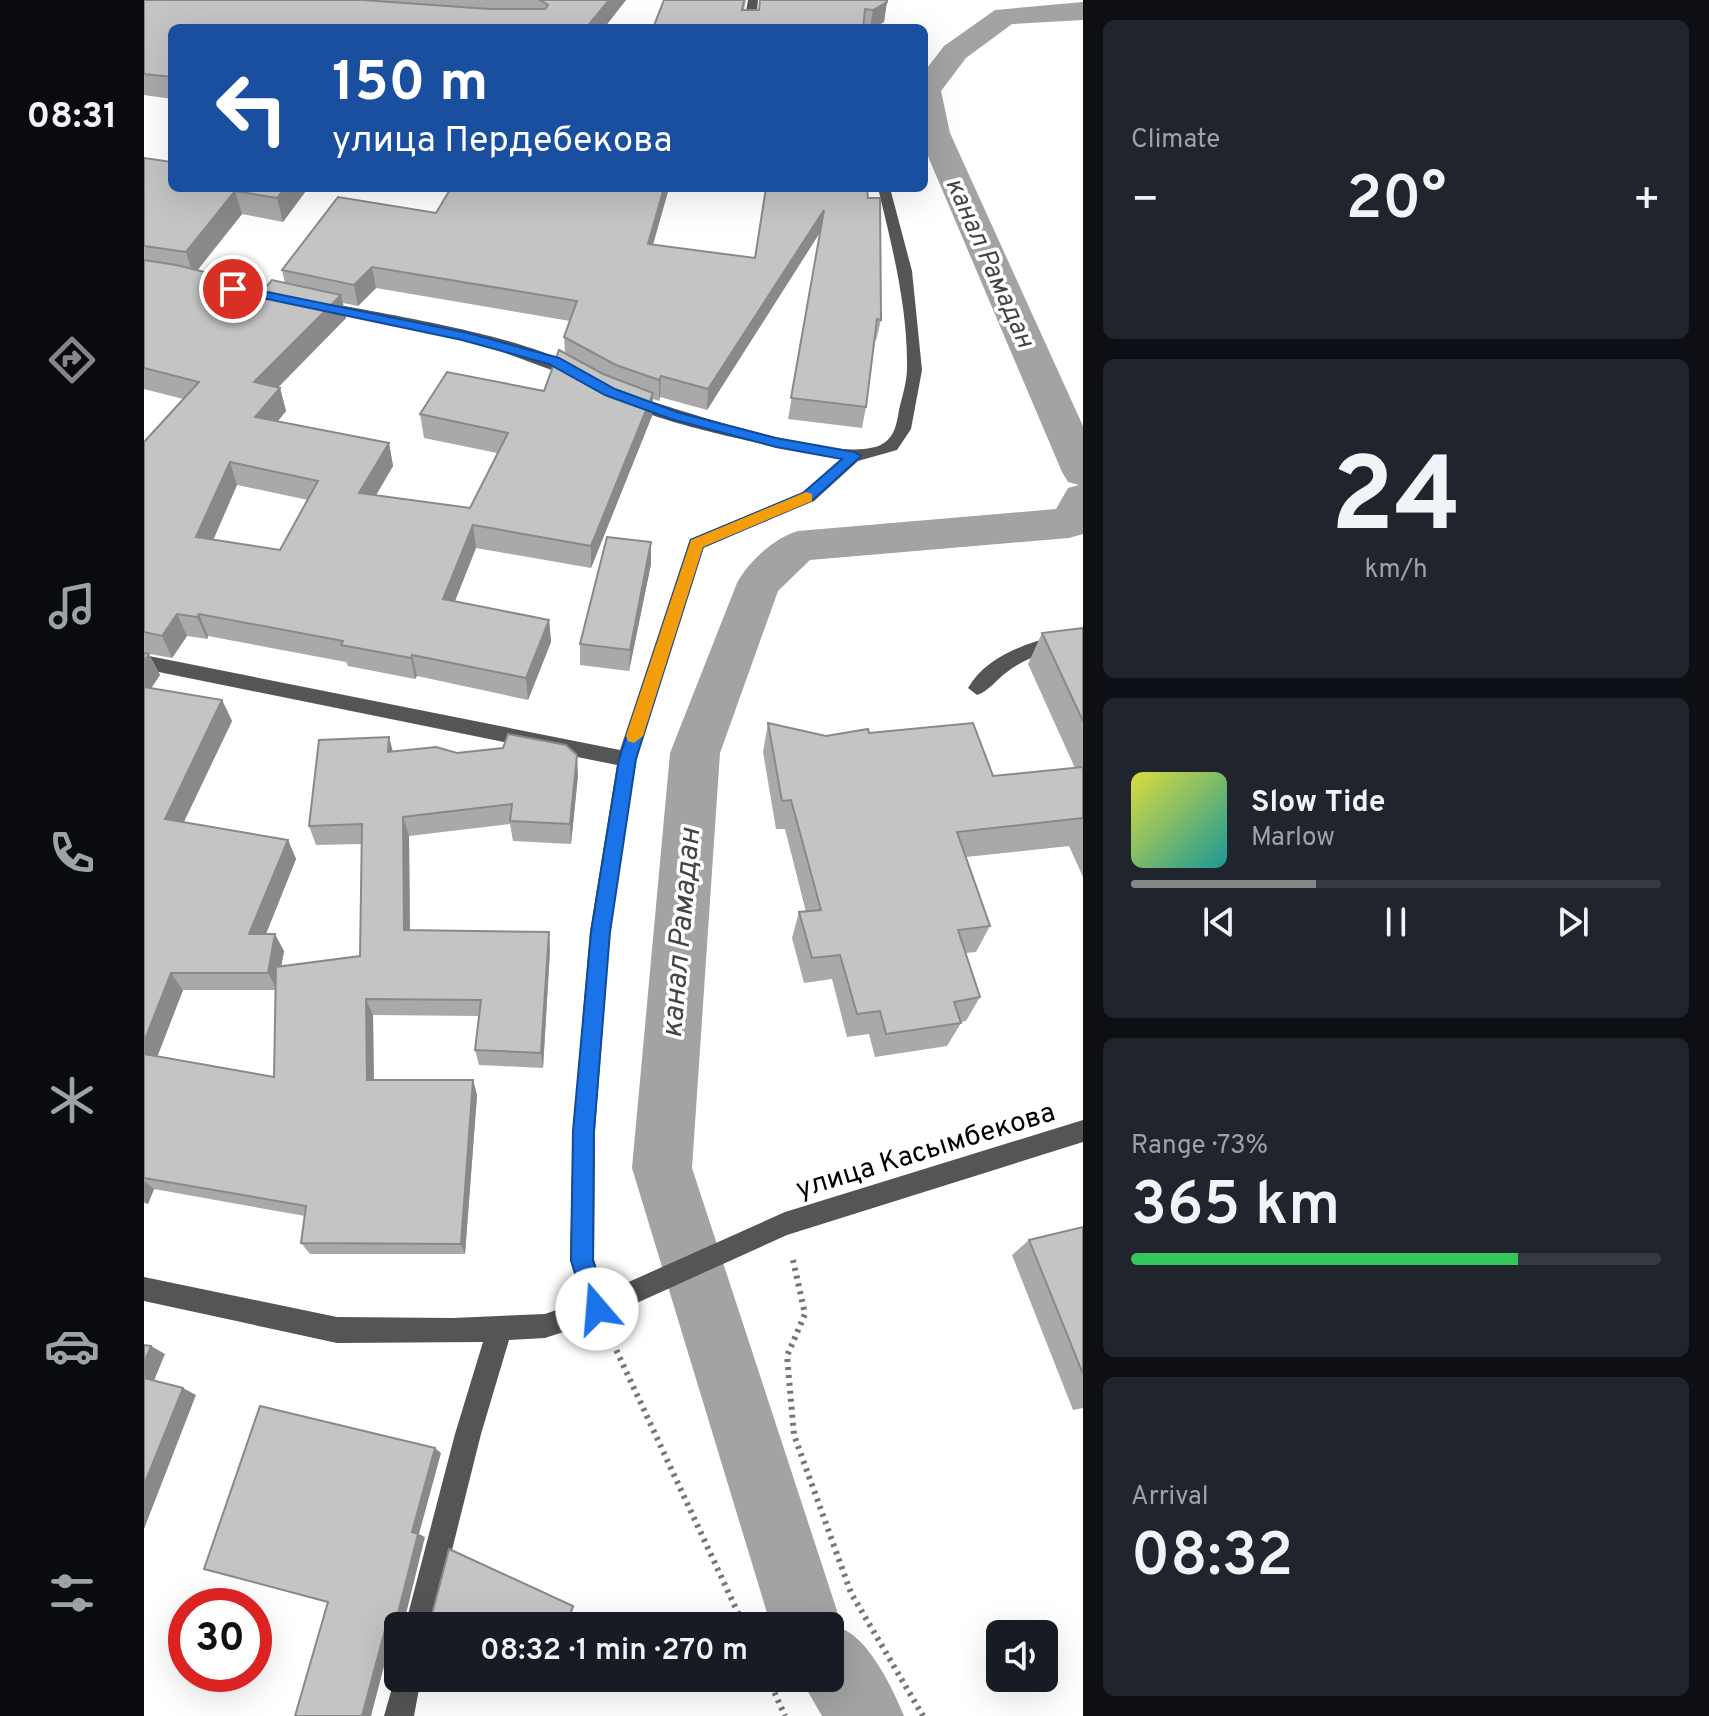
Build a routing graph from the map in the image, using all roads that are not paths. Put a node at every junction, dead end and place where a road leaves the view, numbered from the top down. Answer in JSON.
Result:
{"nodes":[{"id":1,"x":753,"y":0,"type":"edge"},
{"id":2,"x":750,"y":24,"type":"edge"},
{"id":3,"x":885,"y":192,"type":"edge"},
{"id":4,"x":309,"y":303,"type":"edge"},
{"id":5,"x":854,"y":456,"type":"junction"},
{"id":6,"x":1083,"y":637,"type":"edge"},
{"id":7,"x":144,"y":662,"type":"edge"},
{"id":8,"x":977,"y":688,"type":"dead end"},
{"id":9,"x":627,"y":759,"type":"junction"},
{"id":10,"x":1083,"y":1131,"type":"edge"},
{"id":11,"x":144,"y":1289,"type":"edge"},
{"id":12,"x":597,"y":1309,"type":"junction"},
{"id":13,"x":500,"y":1328,"type":"junction"},
{"id":14,"x":423,"y":1612,"type":"edge"},
{"id":15,"x":404,"y":1692,"type":"edge"},
{"id":16,"x":399,"y":1716,"type":"edge"}],
"edges":[{"from":1,"to":2,"type":"street"},
{"from":3,"to":5,"type":"street"},
{"from":4,"to":5,"type":"street"},
{"from":5,"to":9,"type":"street"},
{"from":6,"to":8,"type":"street"},
{"from":7,"to":9,"type":"street"},
{"from":9,"to":12,"type":"street"},
{"from":10,"to":12,"type":"street","name":"улица Касымбекова"},
{"from":11,"to":13,"type":"street","name":"улица Касымбекова"},
{"from":12,"to":13,"type":"street","name":"улица Касымбекова"},
{"from":13,"to":14,"type":"street"},
{"from":15,"to":16,"type":"street"}]}
